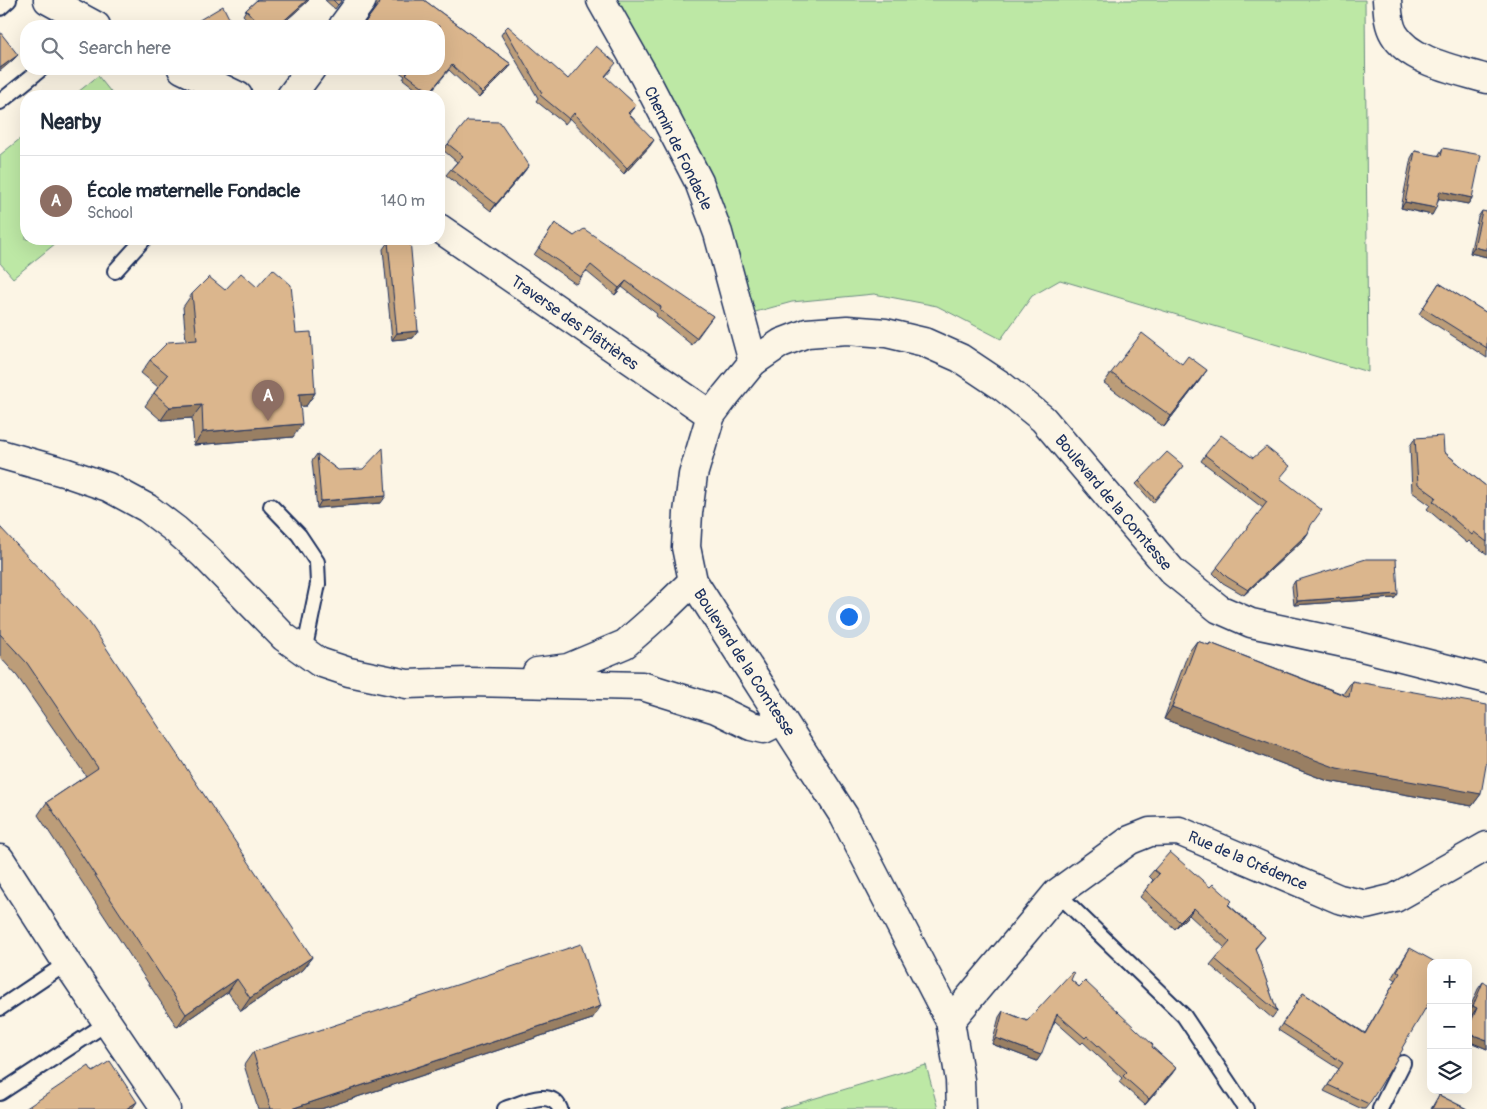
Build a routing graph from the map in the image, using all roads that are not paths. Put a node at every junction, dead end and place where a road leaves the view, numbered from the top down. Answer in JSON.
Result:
{"nodes":[{"id":1,"x":9,"y":0,"type":"edge"},
{"id":2,"x":48,"y":0,"type":"edge"},
{"id":3,"x":362,"y":0,"type":"edge"},
{"id":4,"x":602,"y":0,"type":"edge"},
{"id":5,"x":1388,"y":0,"type":"edge"},
{"id":6,"x":0,"y":8,"type":"edge"},
{"id":7,"x":83,"y":20,"type":"edge"},
{"id":8,"x":347,"y":20,"type":"edge"},
{"id":9,"x":34,"y":75,"type":"edge"},
{"id":10,"x":194,"y":75,"type":"edge"},
{"id":11,"x":307,"y":75,"type":"edge"},
{"id":12,"x":1487,"y":79,"type":"edge"},
{"id":13,"x":226,"y":90,"type":"edge"},
{"id":14,"x":295,"y":90,"type":"edge"},
{"id":15,"x":0,"y":102,"type":"edge"},
{"id":16,"x":445,"y":232,"type":"edge"},
{"id":17,"x":139,"y":245,"type":"edge"},
{"id":18,"x":115,"y":271,"type":"dead end"},
{"id":19,"x":753,"y":362,"type":"junction"},
{"id":20,"x":711,"y":415,"type":"junction"},
{"id":21,"x":0,"y":454,"type":"edge"},
{"id":22,"x":271,"y":506,"type":"dead end"},
{"id":23,"x":693,"y":581,"type":"junction"},
{"id":24,"x":304,"y":652,"type":"junction"},
{"id":25,"x":1487,"y":678,"type":"edge"},
{"id":26,"x":468,"y":682,"type":"junction"},
{"id":27,"x":782,"y":720,"type":"junction"},
{"id":28,"x":1487,"y":846,"type":"edge"},
{"id":29,"x":0,"y":859,"type":"edge"},
{"id":30,"x":1057,"y":893,"type":"junction"},
{"id":31,"x":67,"y":964,"type":"junction"},
{"id":32,"x":0,"y":1008,"type":"edge"},
{"id":33,"x":950,"y":1021,"type":"junction"},
{"id":34,"x":106,"y":1023,"type":"junction"},
{"id":35,"x":1403,"y":1062,"type":"edge"},
{"id":36,"x":0,"y":1093,"type":"edge"},
{"id":37,"x":166,"y":1109,"type":"edge"},
{"id":38,"x":505,"y":1109,"type":"edge"},
{"id":39,"x":560,"y":1109,"type":"edge"},
{"id":40,"x":961,"y":1109,"type":"edge"},
{"id":41,"x":1246,"y":1109,"type":"edge"},
{"id":42,"x":1380,"y":1109,"type":"edge"}],
"edges":[{"from":1,"to":6,"type":"lane"},
{"from":2,"to":7,"type":"street"},
{"from":3,"to":8,"type":"street"},
{"from":4,"to":19,"type":"street","name":"Chemin de Fondacle"},
{"from":5,"to":12,"type":"street"},
{"from":9,"to":15,"type":"lane"},
{"from":10,"to":13,"type":"street"},
{"from":11,"to":14,"type":"street"},
{"from":16,"to":20,"type":"street","name":"Traverse des Plâtrières"},
{"from":17,"to":18,"type":"lane"},
{"from":19,"to":20,"type":"street","name":"Boulevard de la Comtesse"},
{"from":19,"to":25,"type":"street","name":"Boulevard de la Comtesse"},
{"from":20,"to":23,"type":"street","name":"Boulevard de la Comtesse"},
{"from":21,"to":24,"type":"street"},
{"from":22,"to":24,"type":"lane"},
{"from":23,"to":26,"type":"street"},
{"from":23,"to":27,"type":"street","name":"Boulevard de la Comtesse"},
{"from":24,"to":26,"type":"street"},
{"from":26,"to":27,"type":"street"},
{"from":27,"to":33,"type":"street","name":"Boulevard de la Comtesse"},
{"from":28,"to":30,"type":"street","name":"Rue de la Crédence"},
{"from":29,"to":31,"type":"street"},
{"from":30,"to":33,"type":"street","name":"Rue de la Crédence"},
{"from":30,"to":41,"type":"lane"},
{"from":31,"to":32,"type":"lane"},
{"from":31,"to":34,"type":"street"},
{"from":33,"to":40,"type":"street","name":"Boulevard de la Comtesse"},
{"from":34,"to":36,"type":"lane"},
{"from":34,"to":37,"type":"street"},
{"from":35,"to":42,"type":"lane"},
{"from":38,"to":39,"type":"lane"}]}
